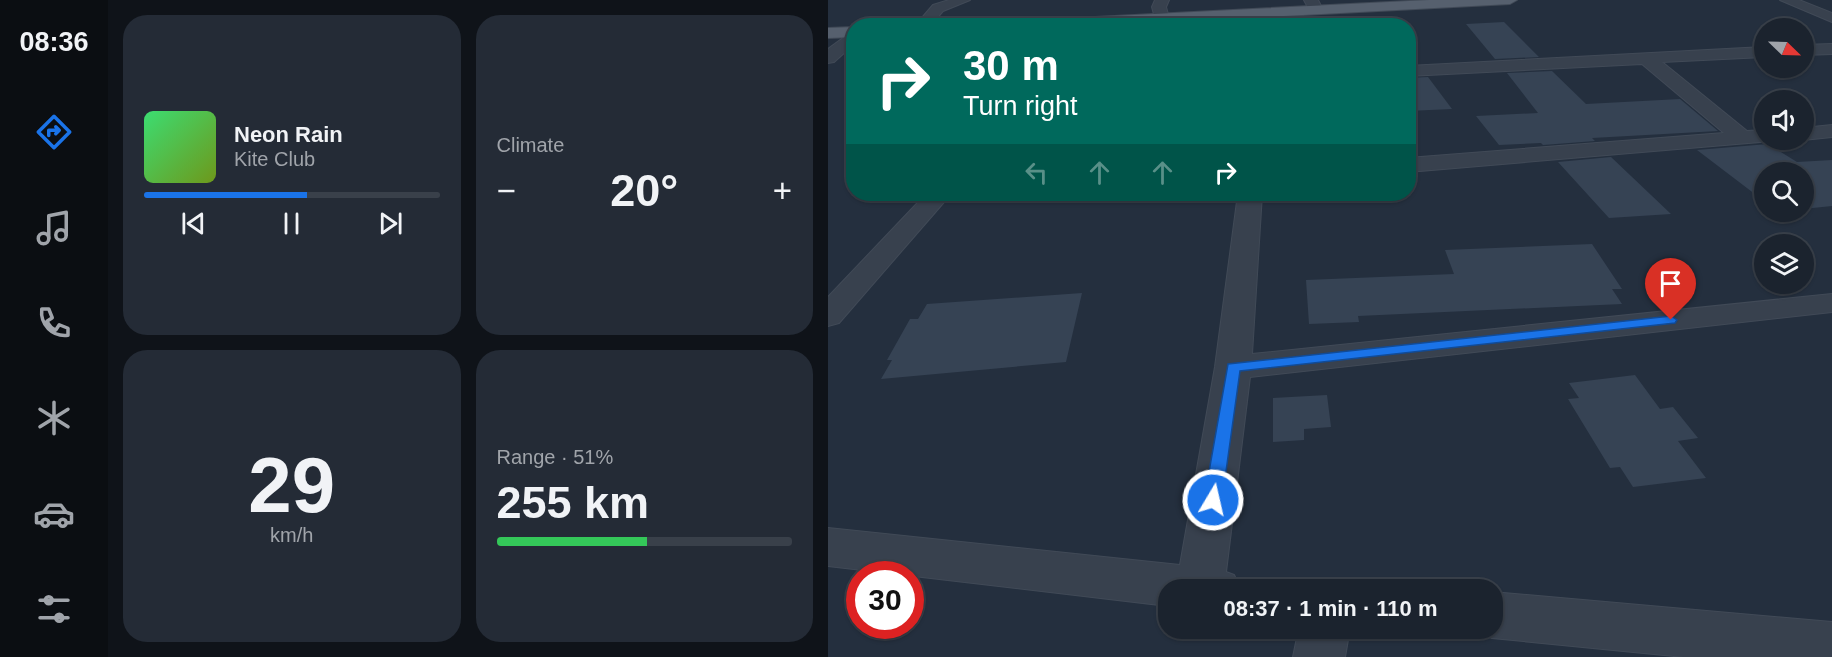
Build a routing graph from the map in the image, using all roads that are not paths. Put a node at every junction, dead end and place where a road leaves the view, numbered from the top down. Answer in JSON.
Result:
{"nodes":[{"id":1,"x":963,"y":0,"type":"edge"},
{"id":2,"x":1162,"y":0,"type":"edge"},
{"id":3,"x":1507,"y":0,"type":"edge"},
{"id":4,"x":1787,"y":0,"type":"edge"},
{"id":5,"x":1313,"y":5,"type":"edge"},
{"id":6,"x":929,"y":18,"type":"edge"},
{"id":7,"x":1162,"y":18,"type":"edge"},
{"id":8,"x":1256,"y":18,"type":"edge"},
{"id":9,"x":1832,"y":18,"type":"edge"},
{"id":10,"x":828,"y":33,"type":"edge"},
{"id":11,"x":846,"y":33,"type":"edge"},
{"id":12,"x":846,"y":41,"type":"edge"},
{"id":13,"x":1832,"y":49,"type":"edge"},
{"id":14,"x":1814,"y":50,"type":"edge"},
{"id":15,"x":1754,"y":53,"type":"edge"},
{"id":16,"x":828,"y":58,"type":"edge"},
{"id":17,"x":1647,"y":59,"type":"junction"},
{"id":18,"x":1416,"y":71,"type":"edge"},
{"id":19,"x":1832,"y":131,"type":"edge"},
{"id":20,"x":1814,"y":133,"type":"edge"},
{"id":21,"x":1754,"y":137,"type":"edge"},
{"id":22,"x":1416,"y":164,"type":"edge"},
{"id":23,"x":933,"y":201,"type":"edge"},
{"id":24,"x":1249,"y":201,"type":"edge"},
{"id":25,"x":1832,"y":303,"type":"edge"},
{"id":26,"x":828,"y":316,"type":"edge"},
{"id":27,"x":1233,"y":367,"type":"junction"},
{"id":28,"x":828,"y":547,"type":"edge"},
{"id":29,"x":1209,"y":579,"type":"edge"},
{"id":30,"x":1158,"y":583,"type":"edge"},
{"id":31,"x":1503,"y":616,"type":"edge"},
{"id":32,"x":1323,"y":639,"type":"edge"},
{"id":33,"x":1832,"y":647,"type":"edge"},
{"id":34,"x":1319,"y":657,"type":"edge"}],
"edges":[{"from":1,"to":6,"type":"street"},
{"from":2,"to":7,"type":"street"},
{"from":3,"to":5,"type":"main road"},
{"from":4,"to":9,"type":"street"},
{"from":5,"to":8,"type":"main road"},
{"from":10,"to":11,"type":"main road"},
{"from":12,"to":16,"type":"street"},
{"from":13,"to":14,"type":"street"},
{"from":15,"to":17,"type":"street"},
{"from":17,"to":18,"type":"street"},
{"from":17,"to":21,"type":"street"},
{"from":19,"to":20,"type":"street"},
{"from":21,"to":22,"type":"street"},
{"from":23,"to":26,"type":"street"},
{"from":24,"to":27,"type":"street"},
{"from":25,"to":27,"type":"street"},
{"from":27,"to":29,"type":"street"},
{"from":28,"to":30,"type":"street"},
{"from":31,"to":33,"type":"street"},
{"from":32,"to":34,"type":"street"}]}
